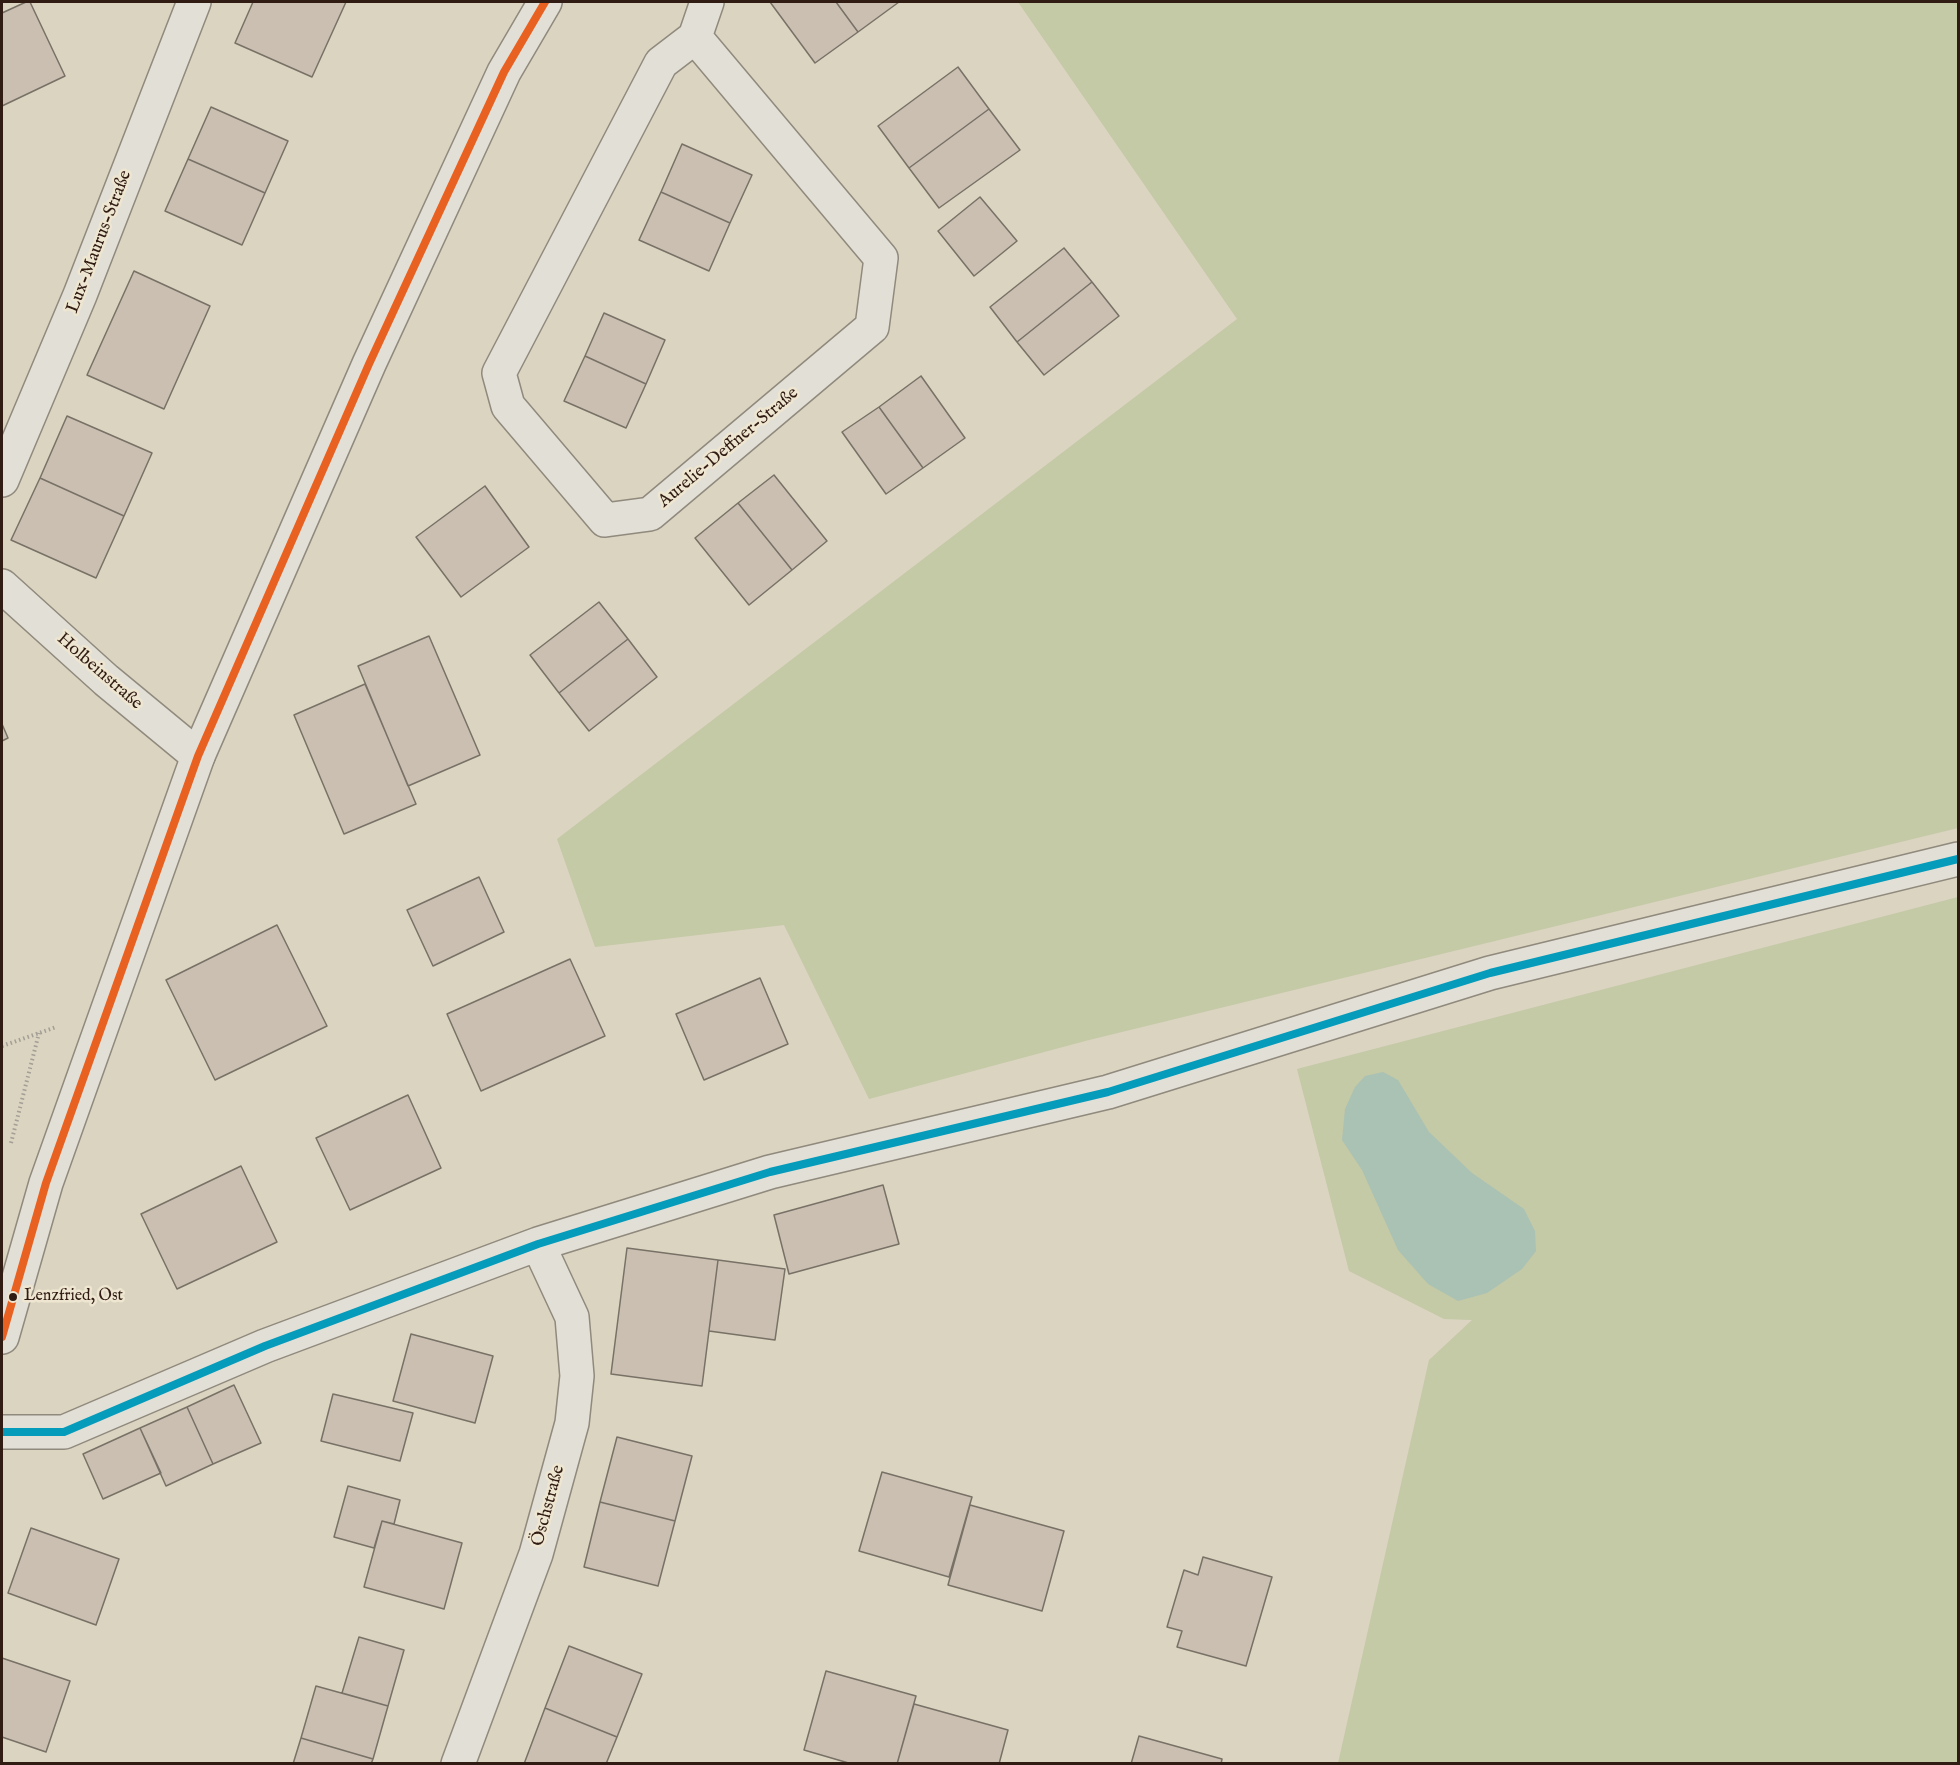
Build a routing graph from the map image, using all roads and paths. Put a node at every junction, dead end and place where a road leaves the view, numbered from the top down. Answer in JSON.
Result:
{"nodes":[{"id":1,"x":194,"y":2,"type":"edge"},
{"id":2,"x":545,"y":2,"type":"edge"},
{"id":3,"x":707,"y":2,"type":"edge"},
{"id":4,"x":695,"y":37,"type":"junction"},
{"id":5,"x":2,"y":480,"type":"edge"},
{"id":6,"x":2,"y":586,"type":"edge"},
{"id":7,"x":198,"y":756,"type":"junction"},
{"id":8,"x":1959,"y":859,"type":"edge"},
{"id":9,"x":39,"y":1033,"type":"dead end"},
{"id":10,"x":10,"y":1147,"type":"dead end"},
{"id":11,"x":538,"y":1244,"type":"junction"},
{"id":12,"x":2,"y":1336,"type":"edge"},
{"id":13,"x":2,"y":1432,"type":"edge"},
{"id":14,"x":458,"y":1764,"type":"edge"}],
"edges":[{"from":1,"to":5,"type":"street","name":"Lux-Maurus-Straße"},
{"from":2,"to":7,"type":"street"},
{"from":3,"to":4,"type":"street"},
{"from":4,"to":4,"type":"street","name":"Aurelie-Deffner-Straße"},
{"from":6,"to":7,"type":"street","name":"Holbeinstraße"},
{"from":7,"to":12,"type":"street"},
{"from":8,"to":11,"type":"street"},
{"from":9,"to":10,"type":"path"},
{"from":11,"to":13,"type":"street"},
{"from":11,"to":14,"type":"street","name":"Öschstraße"}]}
